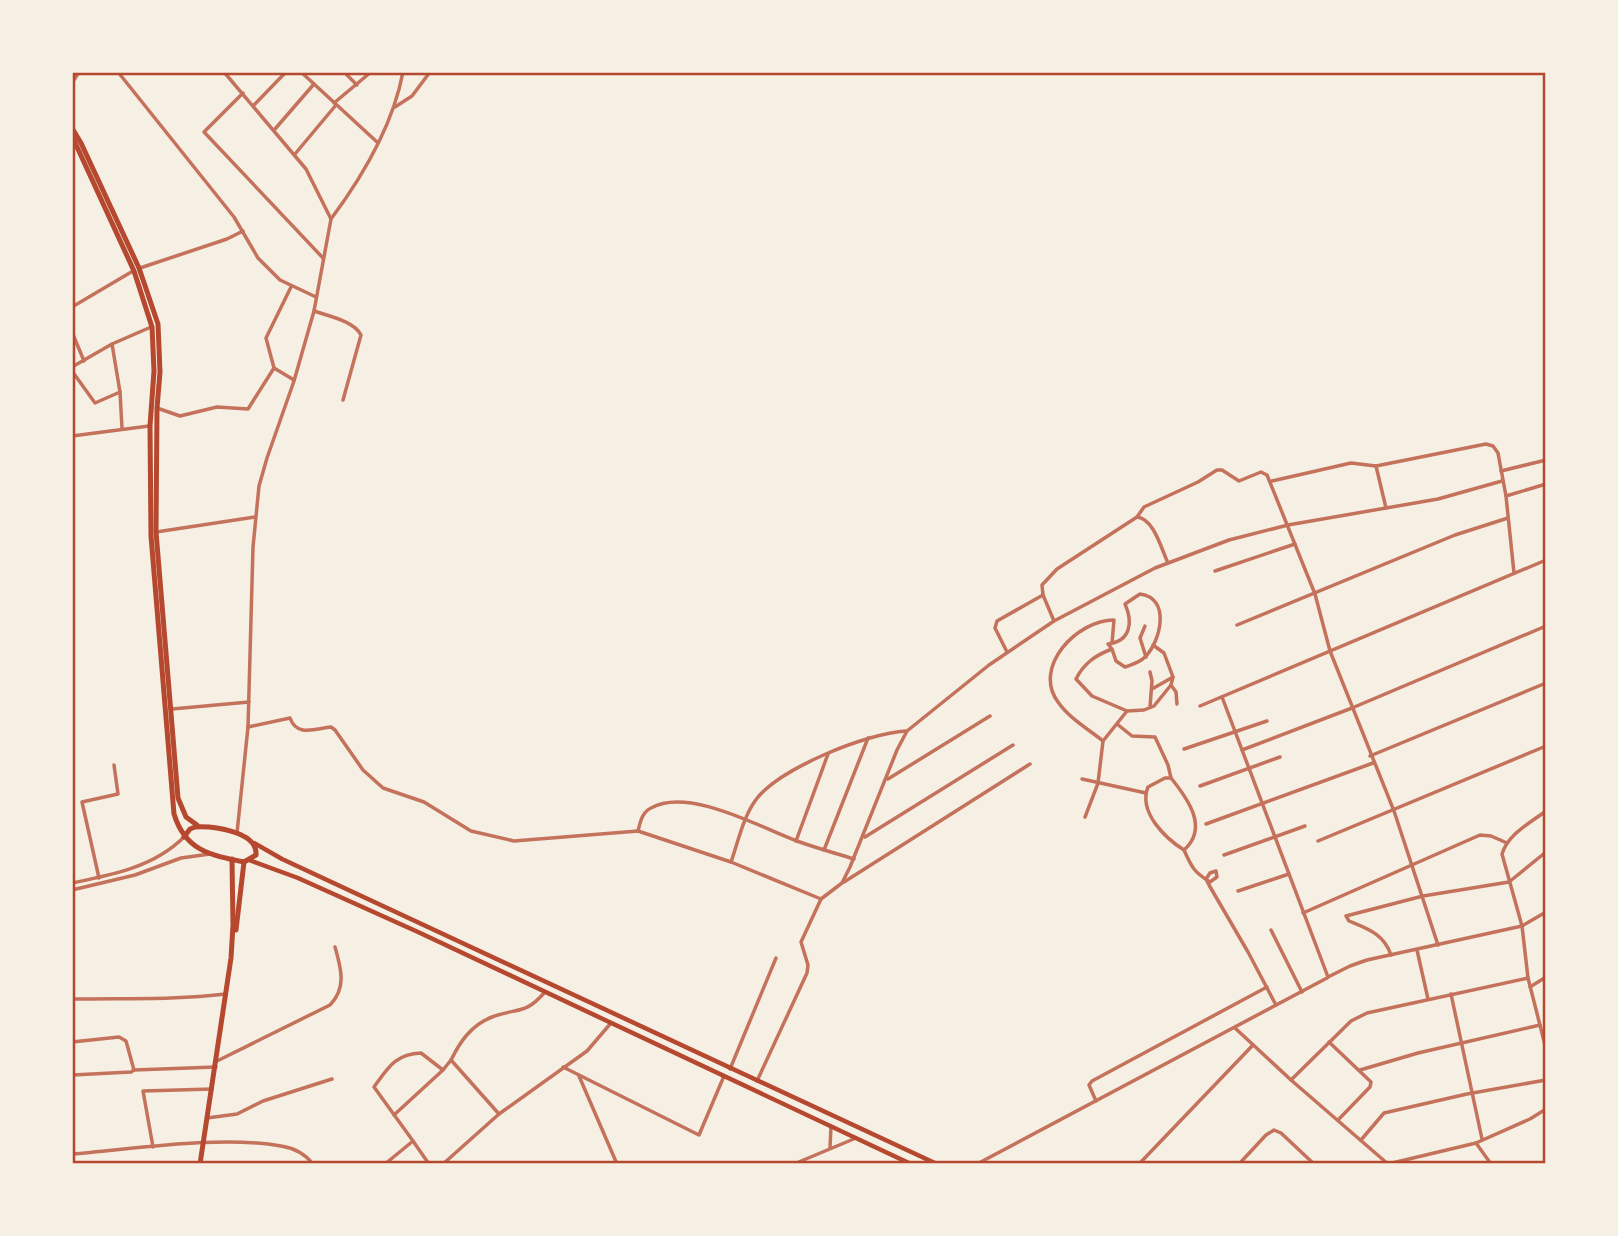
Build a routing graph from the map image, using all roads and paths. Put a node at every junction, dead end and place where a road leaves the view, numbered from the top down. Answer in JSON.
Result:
{"nodes":[{"id":1,"x":79,"y":72,"type":"edge"},
{"id":2,"x":118,"y":72,"type":"edge"},
{"id":3,"x":224,"y":72,"type":"edge"},
{"id":4,"x":285,"y":72,"type":"edge"},
{"id":5,"x":301,"y":72,"type":"edge"},
{"id":6,"x":344,"y":72,"type":"edge"},
{"id":7,"x":361,"y":72,"type":"edge"},
{"id":8,"x":372,"y":72,"type":"edge"},
{"id":9,"x":430,"y":72,"type":"edge"},
{"id":10,"x":402,"y":73,"type":"edge"},
{"id":11,"x":366,"y":77,"type":"junction"},
{"id":12,"x":72,"y":83,"type":"edge"},
{"id":13,"x":314,"y":83,"type":"junction"},
{"id":14,"x":357,"y":86,"type":"junction"},
{"id":15,"x":243,"y":93,"type":"junction"},
{"id":16,"x":335,"y":104,"type":"junction"},
{"id":17,"x":254,"y":105,"type":"junction"},
{"id":18,"x":393,"y":108,"type":"junction"},
{"id":19,"x":72,"y":128,"type":"edge"},
{"id":20,"x":275,"y":130,"type":"junction"},
{"id":21,"x":72,"y":136,"type":"edge"},
{"id":22,"x":377,"y":142,"type":"junction"},
{"id":23,"x":295,"y":154,"type":"junction"},
{"id":24,"x":331,"y":219,"type":"junction"},
{"id":25,"x":243,"y":231,"type":"junction"},
{"id":26,"x":323,"y":258,"type":"junction"},
{"id":27,"x":136,"y":269,"type":"junction"},
{"id":28,"x":291,"y":287,"type":"junction"},
{"id":29,"x":316,"y":297,"type":"junction"},
{"id":30,"x":72,"y":307,"type":"edge"},
{"id":31,"x":314,"y":311,"type":"junction"},
{"id":32,"x":152,"y":327,"type":"junction"},
{"id":33,"x":72,"y":332,"type":"edge"},
{"id":34,"x":111,"y":344,"type":"junction"},
{"id":35,"x":84,"y":361,"type":"junction"},
{"id":36,"x":275,"y":368,"type":"junction"},
{"id":37,"x":72,"y":369,"type":"edge"},
{"id":38,"x":294,"y":381,"type":"junction"},
{"id":39,"x":120,"y":391,"type":"junction"},
{"id":40,"x":343,"y":400,"type":"dead end"},
{"id":41,"x":157,"y":408,"type":"junction"},
{"id":42,"x":150,"y":426,"type":"junction"},
{"id":43,"x":122,"y":429,"type":"junction"},
{"id":44,"x":72,"y":436,"type":"edge"},
{"id":45,"x":1546,"y":460,"type":"edge"},
{"id":46,"x":1376,"y":466,"type":"junction"},
{"id":47,"x":1500,"y":471,"type":"junction"},
{"id":48,"x":1502,"y":481,"type":"junction"},
{"id":49,"x":1271,"y":482,"type":"junction"},
{"id":50,"x":1546,"y":484,"type":"edge"},
{"id":51,"x":1506,"y":496,"type":"junction"},
{"id":52,"x":1386,"y":508,"type":"junction"},
{"id":53,"x":256,"y":517,"type":"junction"},
{"id":54,"x":1137,"y":517,"type":"junction"},
{"id":55,"x":1508,"y":518,"type":"junction"},
{"id":56,"x":1288,"y":525,"type":"junction"},
{"id":57,"x":156,"y":532,"type":"junction"},
{"id":58,"x":1295,"y":544,"type":"junction"},
{"id":59,"x":1546,"y":560,"type":"edge"},
{"id":60,"x":1168,"y":563,"type":"junction"},
{"id":61,"x":1215,"y":571,"type":"dead end"},
{"id":62,"x":1514,"y":573,"type":"junction"},
{"id":63,"x":1315,"y":594,"type":"junction"},
{"id":64,"x":1043,"y":595,"type":"junction"},
{"id":65,"x":1135,"y":606,"type":"dead end"},
{"id":66,"x":1126,"y":608,"type":"junction"},
{"id":67,"x":1054,"y":621,"type":"junction"},
{"id":68,"x":1237,"y":625,"type":"dead end"},
{"id":69,"x":1145,"y":626,"type":"dead end"},
{"id":70,"x":1546,"y":626,"type":"edge"},
{"id":71,"x":1114,"y":645,"type":"junction"},
{"id":72,"x":1153,"y":645,"type":"junction"},
{"id":73,"x":1007,"y":652,"type":"junction"},
{"id":74,"x":1330,"y":652,"type":"junction"},
{"id":75,"x":1146,"y":657,"type":"junction"},
{"id":76,"x":1150,"y":672,"type":"dead end"},
{"id":77,"x":1173,"y":677,"type":"junction"},
{"id":78,"x":1546,"y":683,"type":"edge"},
{"id":79,"x":1171,"y":685,"type":"junction"},
{"id":80,"x":1152,"y":690,"type":"junction"},
{"id":81,"x":1222,"y":697,"type":"junction"},
{"id":82,"x":249,"y":702,"type":"junction"},
{"id":83,"x":1177,"y":704,"type":"dead end"},
{"id":84,"x":1200,"y":706,"type":"dead end"},
{"id":85,"x":1150,"y":708,"type":"junction"},
{"id":86,"x":1352,"y":708,"type":"junction"},
{"id":87,"x":172,"y":709,"type":"junction"},
{"id":88,"x":1127,"y":711,"type":"junction"},
{"id":89,"x":990,"y":716,"type":"dead end"},
{"id":90,"x":1267,"y":721,"type":"dead end"},
{"id":91,"x":1116,"y":724,"type":"junction"},
{"id":92,"x":247,"y":727,"type":"junction"},
{"id":93,"x":907,"y":731,"type":"junction"},
{"id":94,"x":1235,"y":731,"type":"junction"},
{"id":95,"x":868,"y":738,"type":"junction"},
{"id":96,"x":1103,"y":741,"type":"junction"},
{"id":97,"x":1013,"y":745,"type":"dead end"},
{"id":98,"x":1546,"y":746,"type":"edge"},
{"id":99,"x":1184,"y":749,"type":"dead end"},
{"id":100,"x":1242,"y":750,"type":"junction"},
{"id":101,"x":828,"y":754,"type":"junction"},
{"id":102,"x":1370,"y":756,"type":"junction"},
{"id":103,"x":1280,"y":757,"type":"dead end"},
{"id":104,"x":1373,"y":763,"type":"junction"},
{"id":105,"x":1030,"y":764,"type":"dead end"},
{"id":106,"x":114,"y":765,"type":"dead end"},
{"id":107,"x":1248,"y":766,"type":"junction"},
{"id":108,"x":1171,"y":778,"type":"junction"},
{"id":109,"x":1082,"y":779,"type":"dead end"},
{"id":110,"x":886,"y":780,"type":"junction"},
{"id":111,"x":1098,"y":783,"type":"junction"},
{"id":112,"x":1200,"y":786,"type":"dead end"},
{"id":113,"x":1146,"y":793,"type":"junction"},
{"id":114,"x":1262,"y":804,"type":"junction"},
{"id":115,"x":1394,"y":811,"type":"junction"},
{"id":116,"x":1546,"y":811,"type":"edge"},
{"id":117,"x":1085,"y":817,"type":"dead end"},
{"id":118,"x":745,"y":820,"type":"junction"},
{"id":119,"x":1206,"y":824,"type":"dead end"},
{"id":120,"x":200,"y":826,"type":"junction"},
{"id":121,"x":1305,"y":826,"type":"dead end"},
{"id":122,"x":638,"y":831,"type":"junction"},
{"id":123,"x":237,"y":834,"type":"junction"},
{"id":124,"x":184,"y":837,"type":"junction"},
{"id":125,"x":1275,"y":837,"type":"junction"},
{"id":126,"x":863,"y":838,"type":"junction"},
{"id":127,"x":796,"y":841,"type":"junction"},
{"id":128,"x":1318,"y":841,"type":"dead end"},
{"id":129,"x":254,"y":843,"type":"junction"},
{"id":130,"x":1507,"y":843,"type":"junction"},
{"id":131,"x":824,"y":850,"type":"junction"},
{"id":132,"x":1184,"y":850,"type":"junction"},
{"id":133,"x":1546,"y":852,"type":"edge"},
{"id":134,"x":216,"y":854,"type":"junction"},
{"id":135,"x":1224,"y":855,"type":"dead end"},
{"id":136,"x":232,"y":859,"type":"junction"},
{"id":137,"x":854,"y":859,"type":"junction"},
{"id":138,"x":247,"y":861,"type":"junction"},
{"id":139,"x":731,"y":862,"type":"junction"},
{"id":140,"x":1413,"y":863,"type":"junction"},
{"id":141,"x":1289,"y":874,"type":"junction"},
{"id":142,"x":99,"y":878,"type":"junction"},
{"id":143,"x":1509,"y":881,"type":"junction"},
{"id":144,"x":72,"y":883,"type":"edge"},
{"id":145,"x":842,"y":883,"type":"junction"},
{"id":146,"x":72,"y":890,"type":"edge"},
{"id":147,"x":1238,"y":891,"type":"dead end"},
{"id":148,"x":1423,"y":896,"type":"junction"},
{"id":149,"x":821,"y":898,"type":"junction"},
{"id":150,"x":1546,"y":912,"type":"edge"},
{"id":151,"x":1303,"y":913,"type":"junction"},
{"id":152,"x":1522,"y":926,"type":"junction"},
{"id":153,"x":1271,"y":930,"type":"dead end"},
{"id":154,"x":1438,"y":945,"type":"junction"},
{"id":155,"x":335,"y":947,"type":"dead end"},
{"id":156,"x":1417,"y":949,"type":"junction"},
{"id":157,"x":1391,"y":955,"type":"junction"},
{"id":158,"x":231,"y":958,"type":"junction"},
{"id":159,"x":776,"y":958,"type":"dead end"},
{"id":160,"x":1328,"y":977,"type":"junction"},
{"id":161,"x":1546,"y":977,"type":"edge"},
{"id":162,"x":1528,"y":978,"type":"junction"},
{"id":163,"x":1530,"y":987,"type":"junction"},
{"id":164,"x":1267,"y":988,"type":"junction"},
{"id":165,"x":545,"y":992,"type":"junction"},
{"id":166,"x":1302,"y":992,"type":"junction"},
{"id":167,"x":226,"y":994,"type":"junction"},
{"id":168,"x":1451,"y":994,"type":"junction"},
{"id":169,"x":72,"y":999,"type":"edge"},
{"id":170,"x":1428,"y":999,"type":"junction"},
{"id":171,"x":1276,"y":1005,"type":"junction"},
{"id":172,"x":612,"y":1022,"type":"junction"},
{"id":173,"x":1540,"y":1025,"type":"junction"},
{"id":174,"x":1235,"y":1028,"type":"junction"},
{"id":175,"x":72,"y":1042,"type":"edge"},
{"id":176,"x":1329,"y":1042,"type":"junction"},
{"id":177,"x":1461,"y":1043,"type":"junction"},
{"id":178,"x":1253,"y":1045,"type":"junction"},
{"id":179,"x":1546,"y":1049,"type":"edge"},
{"id":180,"x":451,"y":1060,"type":"junction"},
{"id":181,"x":216,"y":1064,"type":"junction"},
{"id":182,"x":563,"y":1067,"type":"junction"},
{"id":183,"x":730,"y":1069,"type":"junction"},
{"id":184,"x":134,"y":1070,"type":"junction"},
{"id":185,"x":443,"y":1070,"type":"junction"},
{"id":186,"x":1360,"y":1070,"type":"junction"},
{"id":187,"x":72,"y":1075,"type":"edge"},
{"id":188,"x":578,"y":1075,"type":"junction"},
{"id":189,"x":724,"y":1076,"type":"junction"},
{"id":190,"x":332,"y":1079,"type":"dead end"},
{"id":191,"x":1291,"y":1080,"type":"junction"},
{"id":192,"x":1546,"y":1080,"type":"edge"},
{"id":193,"x":757,"y":1081,"type":"junction"},
{"id":194,"x":212,"y":1089,"type":"junction"},
{"id":195,"x":1472,"y":1093,"type":"junction"},
{"id":196,"x":1096,"y":1101,"type":"junction"},
{"id":197,"x":1546,"y":1109,"type":"edge"},
{"id":198,"x":499,"y":1114,"type":"junction"},
{"id":199,"x":394,"y":1115,"type":"junction"},
{"id":200,"x":206,"y":1118,"type":"junction"},
{"id":201,"x":1338,"y":1120,"type":"junction"},
{"id":202,"x":831,"y":1126,"type":"junction"},
{"id":203,"x":856,"y":1138,"type":"junction"},
{"id":204,"x":1361,"y":1140,"type":"junction"},
{"id":205,"x":1482,"y":1140,"type":"junction"},
{"id":206,"x":413,"y":1142,"type":"junction"},
{"id":207,"x":204,"y":1143,"type":"junction"},
{"id":208,"x":1476,"y":1143,"type":"junction"},
{"id":209,"x":152,"y":1147,"type":"junction"},
{"id":210,"x":830,"y":1149,"type":"junction"},
{"id":211,"x":72,"y":1154,"type":"edge"},
{"id":212,"x":200,"y":1164,"type":"edge"},
{"id":213,"x":313,"y":1164,"type":"edge"},
{"id":214,"x":385,"y":1164,"type":"edge"},
{"id":215,"x":429,"y":1164,"type":"edge"},
{"id":216,"x":443,"y":1164,"type":"edge"},
{"id":217,"x":617,"y":1164,"type":"edge"},
{"id":218,"x":794,"y":1164,"type":"edge"},
{"id":219,"x":911,"y":1164,"type":"edge"},
{"id":220,"x":937,"y":1164,"type":"edge"},
{"id":221,"x":977,"y":1164,"type":"edge"},
{"id":222,"x":1139,"y":1164,"type":"edge"},
{"id":223,"x":1239,"y":1164,"type":"edge"},
{"id":224,"x":1314,"y":1164,"type":"edge"},
{"id":225,"x":1388,"y":1164,"type":"edge"},
{"id":226,"x":1491,"y":1164,"type":"edge"}],
"edges":[{"from":1,"to":12,"type":"street"},
{"from":2,"to":25,"type":"street"},
{"from":3,"to":15,"type":"street"},
{"from":4,"to":17,"type":"street"},
{"from":5,"to":13,"type":"street"},
{"from":6,"to":14,"type":"street"},
{"from":7,"to":11,"type":"street"},
{"from":8,"to":11,"type":"street"},
{"from":9,"to":18,"type":"street"},
{"from":10,"to":18,"type":"street"},
{"from":11,"to":14,"type":"street"},
{"from":13,"to":16,"type":"street"},
{"from":13,"to":20,"type":"street"},
{"from":14,"to":16,"type":"street"},
{"from":15,"to":17,"type":"street"},
{"from":15,"to":26,"type":"street"},
{"from":16,"to":22,"type":"street"},
{"from":16,"to":23,"type":"street"},
{"from":17,"to":20,"type":"street"},
{"from":18,"to":22,"type":"street"},
{"from":19,"to":27,"type":"highway"},
{"from":20,"to":23,"type":"street"},
{"from":21,"to":27,"type":"highway"},
{"from":22,"to":24,"type":"street"},
{"from":23,"to":24,"type":"street"},
{"from":24,"to":26,"type":"street"},
{"from":25,"to":27,"type":"street"},
{"from":25,"to":28,"type":"street"},
{"from":26,"to":29,"type":"street"},
{"from":27,"to":30,"type":"street"},
{"from":27,"to":32,"type":"highway"},
{"from":27,"to":41,"type":"highway"},
{"from":28,"to":29,"type":"street"},
{"from":28,"to":36,"type":"street"},
{"from":29,"to":31,"type":"street"},
{"from":31,"to":38,"type":"street"},
{"from":31,"to":40,"type":"street"},
{"from":32,"to":34,"type":"street"},
{"from":32,"to":42,"type":"highway"},
{"from":33,"to":35,"type":"street"},
{"from":34,"to":35,"type":"street"},
{"from":34,"to":39,"type":"street"},
{"from":35,"to":37,"type":"street"},
{"from":36,"to":38,"type":"street"},
{"from":36,"to":41,"type":"street"},
{"from":37,"to":39,"type":"street"},
{"from":38,"to":53,"type":"street"},
{"from":39,"to":43,"type":"street"},
{"from":41,"to":57,"type":"highway"},
{"from":42,"to":43,"type":"street"},
{"from":42,"to":124,"type":"highway"},
{"from":43,"to":44,"type":"street"},
{"from":45,"to":47,"type":"street"},
{"from":46,"to":47,"type":"street"},
{"from":46,"to":49,"type":"street"},
{"from":46,"to":52,"type":"street"},
{"from":47,"to":48,"type":"street"},
{"from":48,"to":51,"type":"street"},
{"from":48,"to":52,"type":"street"},
{"from":49,"to":54,"type":"street"},
{"from":49,"to":56,"type":"street"},
{"from":50,"to":51,"type":"street"},
{"from":51,"to":55,"type":"street"},
{"from":52,"to":56,"type":"street"},
{"from":53,"to":57,"type":"street"},
{"from":53,"to":82,"type":"street"},
{"from":54,"to":60,"type":"street"},
{"from":54,"to":64,"type":"street"},
{"from":55,"to":62,"type":"street"},
{"from":55,"to":63,"type":"street"},
{"from":56,"to":58,"type":"street"},
{"from":56,"to":60,"type":"street"},
{"from":57,"to":87,"type":"highway"},
{"from":58,"to":61,"type":"street"},
{"from":58,"to":63,"type":"street"},
{"from":59,"to":62,"type":"street"},
{"from":60,"to":67,"type":"street"},
{"from":62,"to":74,"type":"street"},
{"from":63,"to":68,"type":"street"},
{"from":63,"to":74,"type":"street"},
{"from":64,"to":67,"type":"street"},
{"from":64,"to":73,"type":"street"},
{"from":65,"to":66,"type":"street"},
{"from":66,"to":71,"type":"street"},
{"from":66,"to":72,"type":"street"},
{"from":67,"to":73,"type":"street"},
{"from":69,"to":75,"type":"street"},
{"from":70,"to":86,"type":"street"},
{"from":71,"to":75,"type":"street"},
{"from":71,"to":88,"type":"street"},
{"from":71,"to":96,"type":"street"},
{"from":72,"to":75,"type":"street"},
{"from":72,"to":77,"type":"street"},
{"from":73,"to":93,"type":"street"},
{"from":74,"to":81,"type":"street"},
{"from":74,"to":86,"type":"street"},
{"from":76,"to":80,"type":"street"},
{"from":77,"to":79,"type":"street"},
{"from":77,"to":80,"type":"street"},
{"from":78,"to":102,"type":"street"},
{"from":79,"to":83,"type":"street"},
{"from":79,"to":85,"type":"street"},
{"from":80,"to":85,"type":"street"},
{"from":81,"to":84,"type":"street"},
{"from":81,"to":94,"type":"street"},
{"from":82,"to":87,"type":"street"},
{"from":82,"to":92,"type":"street"},
{"from":85,"to":88,"type":"street"},
{"from":86,"to":100,"type":"street"},
{"from":86,"to":102,"type":"street"},
{"from":87,"to":120,"type":"highway"},
{"from":88,"to":91,"type":"street"},
{"from":89,"to":110,"type":"street"},
{"from":90,"to":94,"type":"street"},
{"from":91,"to":96,"type":"street"},
{"from":91,"to":108,"type":"street"},
{"from":92,"to":122,"type":"street"},
{"from":92,"to":123,"type":"street"},
{"from":93,"to":95,"type":"street"},
{"from":93,"to":110,"type":"street"},
{"from":94,"to":99,"type":"street"},
{"from":94,"to":100,"type":"street"},
{"from":95,"to":101,"type":"street"},
{"from":95,"to":131,"type":"street"},
{"from":96,"to":111,"type":"street"},
{"from":97,"to":126,"type":"street"},
{"from":98,"to":115,"type":"street"},
{"from":100,"to":107,"type":"street"},
{"from":101,"to":118,"type":"street"},
{"from":101,"to":127,"type":"street"},
{"from":102,"to":104,"type":"street"},
{"from":103,"to":107,"type":"street"},
{"from":104,"to":114,"type":"street"},
{"from":104,"to":115,"type":"street"},
{"from":105,"to":145,"type":"street"},
{"from":106,"to":142,"type":"street"},
{"from":107,"to":112,"type":"street"},
{"from":107,"to":114,"type":"street"},
{"from":108,"to":113,"type":"street"},
{"from":108,"to":132,"type":"street"},
{"from":109,"to":111,"type":"street"},
{"from":110,"to":126,"type":"street"},
{"from":111,"to":113,"type":"street"},
{"from":111,"to":117,"type":"street"},
{"from":113,"to":132,"type":"street"},
{"from":114,"to":119,"type":"street"},
{"from":114,"to":125,"type":"street"},
{"from":115,"to":128,"type":"street"},
{"from":115,"to":140,"type":"street"},
{"from":116,"to":130,"type":"street"},
{"from":118,"to":122,"type":"street"},
{"from":118,"to":127,"type":"street"},
{"from":118,"to":139,"type":"street"},
{"from":120,"to":123,"type":"highway"},
{"from":120,"to":124,"type":"highway"},
{"from":121,"to":125,"type":"street"},
{"from":122,"to":139,"type":"street"},
{"from":123,"to":129,"type":"highway"},
{"from":124,"to":134,"type":"highway"},
{"from":124,"to":142,"type":"street"},
{"from":125,"to":135,"type":"street"},
{"from":125,"to":141,"type":"street"},
{"from":126,"to":137,"type":"street"},
{"from":127,"to":131,"type":"street"},
{"from":129,"to":138,"type":"highway"},
{"from":129,"to":183,"type":"main road"},
{"from":130,"to":140,"type":"street"},
{"from":130,"to":143,"type":"street"},
{"from":131,"to":137,"type":"street"},
{"from":132,"to":164,"type":"street"},
{"from":133,"to":143,"type":"street"},
{"from":134,"to":136,"type":"highway"},
{"from":134,"to":146,"type":"street"},
{"from":136,"to":138,"type":"highway"},
{"from":136,"to":158,"type":"highway"},
{"from":137,"to":145,"type":"street"},
{"from":138,"to":158,"type":"highway"},
{"from":138,"to":165,"type":"main road"},
{"from":139,"to":149,"type":"street"},
{"from":140,"to":148,"type":"street"},
{"from":140,"to":151,"type":"street"},
{"from":141,"to":147,"type":"street"},
{"from":141,"to":151,"type":"street"},
{"from":142,"to":144,"type":"street"},
{"from":143,"to":148,"type":"street"},
{"from":143,"to":152,"type":"street"},
{"from":145,"to":149,"type":"street"},
{"from":148,"to":154,"type":"street"},
{"from":148,"to":157,"type":"street"},
{"from":149,"to":193,"type":"street"},
{"from":150,"to":152,"type":"street"},
{"from":151,"to":160,"type":"street"},
{"from":152,"to":154,"type":"street"},
{"from":152,"to":162,"type":"street"},
{"from":153,"to":166,"type":"street"},
{"from":154,"to":156,"type":"street"},
{"from":155,"to":181,"type":"street"},
{"from":156,"to":157,"type":"street"},
{"from":156,"to":170,"type":"street"},
{"from":157,"to":160,"type":"street"},
{"from":158,"to":167,"type":"highway"},
{"from":159,"to":183,"type":"street"},
{"from":160,"to":166,"type":"street"},
{"from":161,"to":163,"type":"street"},
{"from":162,"to":163,"type":"street"},
{"from":162,"to":168,"type":"street"},
{"from":163,"to":173,"type":"street"},
{"from":164,"to":171,"type":"street"},
{"from":164,"to":196,"type":"street"},
{"from":165,"to":172,"type":"main road"},
{"from":165,"to":180,"type":"street"},
{"from":166,"to":171,"type":"street"},
{"from":167,"to":169,"type":"street"},
{"from":167,"to":181,"type":"highway"},
{"from":168,"to":170,"type":"street"},
{"from":168,"to":177,"type":"street"},
{"from":170,"to":176,"type":"street"},
{"from":171,"to":174,"type":"street"},
{"from":172,"to":182,"type":"street"},
{"from":172,"to":189,"type":"main road"},
{"from":173,"to":177,"type":"street"},
{"from":173,"to":179,"type":"street"},
{"from":174,"to":178,"type":"street"},
{"from":174,"to":196,"type":"street"},
{"from":175,"to":184,"type":"street"},
{"from":176,"to":186,"type":"street"},
{"from":176,"to":191,"type":"street"},
{"from":177,"to":186,"type":"street"},
{"from":177,"to":195,"type":"street"},
{"from":178,"to":191,"type":"street"},
{"from":178,"to":222,"type":"street"},
{"from":180,"to":185,"type":"street"},
{"from":180,"to":198,"type":"street"},
{"from":181,"to":184,"type":"street"},
{"from":181,"to":194,"type":"highway"},
{"from":182,"to":188,"type":"street"},
{"from":182,"to":198,"type":"street"},
{"from":183,"to":193,"type":"main road"},
{"from":184,"to":187,"type":"street"},
{"from":185,"to":199,"type":"street"},
{"from":185,"to":199,"type":"street"},
{"from":186,"to":201,"type":"street"},
{"from":188,"to":189,"type":"street"},
{"from":188,"to":217,"type":"street"},
{"from":189,"to":202,"type":"main road"},
{"from":190,"to":200,"type":"street"},
{"from":191,"to":201,"type":"street"},
{"from":192,"to":195,"type":"street"},
{"from":193,"to":220,"type":"main road"},
{"from":194,"to":200,"type":"highway"},
{"from":194,"to":209,"type":"street"},
{"from":195,"to":204,"type":"street"},
{"from":195,"to":205,"type":"street"},
{"from":196,"to":221,"type":"street"},
{"from":197,"to":205,"type":"street"},
{"from":198,"to":216,"type":"street"},
{"from":199,"to":206,"type":"street"},
{"from":200,"to":207,"type":"highway"},
{"from":201,"to":204,"type":"street"},
{"from":202,"to":203,"type":"main road"},
{"from":202,"to":210,"type":"street"},
{"from":203,"to":210,"type":"street"},
{"from":203,"to":219,"type":"main road"},
{"from":204,"to":225,"type":"street"},
{"from":205,"to":208,"type":"street"},
{"from":206,"to":214,"type":"street"},
{"from":206,"to":215,"type":"street"},
{"from":207,"to":209,"type":"street"},
{"from":207,"to":212,"type":"highway"},
{"from":207,"to":213,"type":"street"},
{"from":208,"to":225,"type":"street"},
{"from":208,"to":226,"type":"street"},
{"from":209,"to":211,"type":"street"},
{"from":210,"to":218,"type":"street"},
{"from":223,"to":224,"type":"street"}]}
